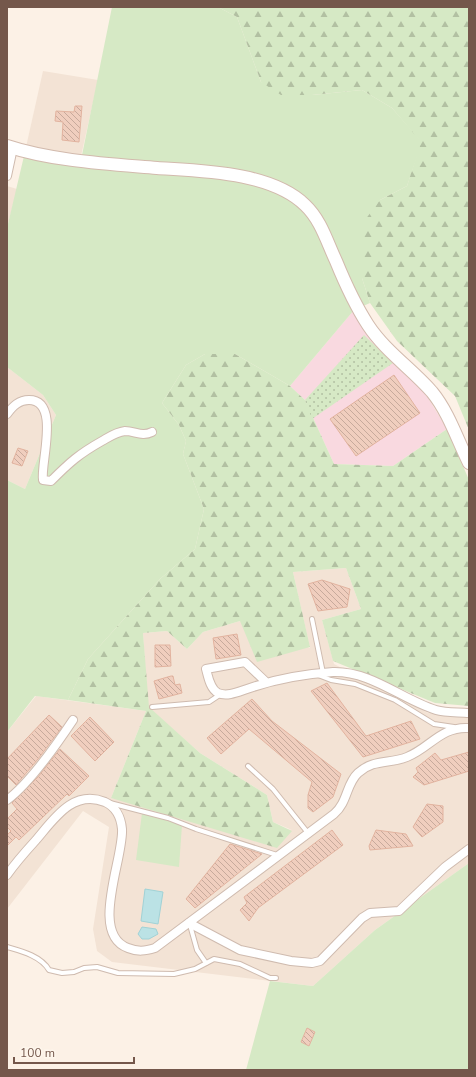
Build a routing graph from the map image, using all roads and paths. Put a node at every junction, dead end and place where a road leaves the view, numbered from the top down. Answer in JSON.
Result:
{"nodes":[{"id":1,"x":10,"y":147,"type":"edge"},
{"id":2,"x":7,"y":176,"type":"edge"},
{"id":3,"x":7,"y":414,"type":"edge"},
{"id":4,"x":152,"y":432,"type":"dead end"},
{"id":5,"x":469,"y":463,"type":"edge"},
{"id":6,"x":312,"y":619,"type":"dead end"},
{"id":7,"x":319,"y":674,"type":"junction"},
{"id":8,"x":266,"y":682,"type":"junction"},
{"id":9,"x":220,"y":694,"type":"junction"},
{"id":10,"x":152,"y":707,"type":"dead end"},
{"id":11,"x":469,"y":713,"type":"edge"},
{"id":12,"x":73,"y":720,"type":"dead end"},
{"id":13,"x":458,"y":727,"type":"junction"},
{"id":14,"x":469,"y":728,"type":"edge"},
{"id":15,"x":248,"y":766,"type":"dead end"},
{"id":16,"x":7,"y":800,"type":"edge"},
{"id":17,"x":106,"y":802,"type":"junction"},
{"id":18,"x":308,"y":833,"type":"junction"},
{"id":19,"x":469,"y":849,"type":"edge"},
{"id":20,"x":277,"y":856,"type":"junction"},
{"id":21,"x":7,"y":875,"type":"edge"},
{"id":22,"x":189,"y":923,"type":"junction"},
{"id":23,"x":7,"y":947,"type":"edge"},
{"id":24,"x":206,"y":963,"type":"junction"},
{"id":25,"x":276,"y":978,"type":"dead end"}],
"edges":[{"from":1,"to":2,"type":"street"},
{"from":1,"to":5,"type":"street"},
{"from":3,"to":4,"type":"street"},
{"from":6,"to":7,"type":"lane"},
{"from":7,"to":8,"type":"street"},
{"from":7,"to":11,"type":"street"},
{"from":7,"to":13,"type":"lane"},
{"from":8,"to":9,"type":"street"},
{"from":8,"to":9,"type":"street"},
{"from":9,"to":10,"type":"lane"},
{"from":12,"to":16,"type":"street"},
{"from":13,"to":14,"type":"street"},
{"from":13,"to":18,"type":"street"},
{"from":15,"to":18,"type":"lane"},
{"from":17,"to":20,"type":"lane"},
{"from":17,"to":21,"type":"street"},
{"from":17,"to":22,"type":"street"},
{"from":18,"to":20,"type":"street"},
{"from":19,"to":22,"type":"street"},
{"from":20,"to":22,"type":"street"},
{"from":22,"to":24,"type":"lane"},
{"from":23,"to":24,"type":"lane"},
{"from":24,"to":25,"type":"lane"}]}
